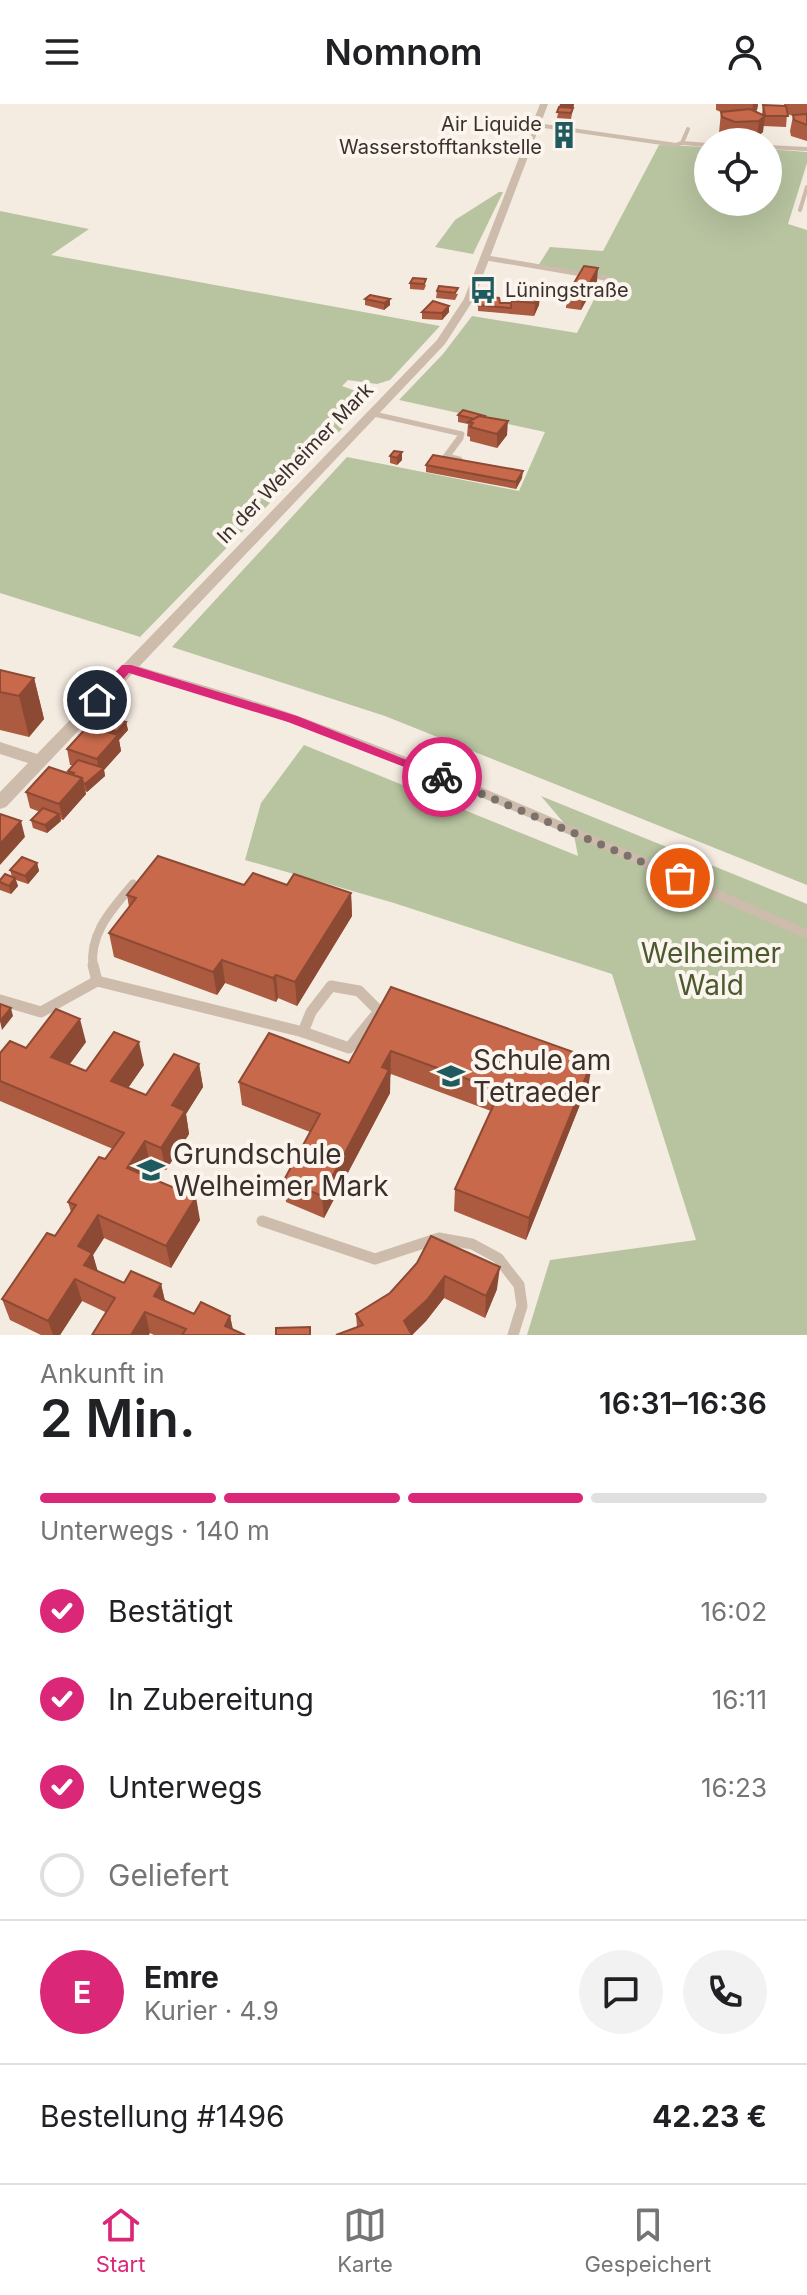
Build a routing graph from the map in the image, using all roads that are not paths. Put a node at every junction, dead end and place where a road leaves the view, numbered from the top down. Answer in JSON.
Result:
{"nodes":[{"id":1,"x":544,"y":104,"type":"edge"},
{"id":2,"x":537,"y":125,"type":"junction"},
{"id":3,"x":688,"y":129,"type":"dead end"},
{"id":4,"x":682,"y":143,"type":"junction"},
{"id":5,"x":694,"y":144,"type":"edge"},
{"id":6,"x":782,"y":148,"type":"edge"},
{"id":7,"x":807,"y":149,"type":"edge"},
{"id":8,"x":807,"y":187,"type":"edge"},
{"id":9,"x":800,"y":210,"type":"dead end"},
{"id":10,"x":487,"y":258,"type":"junction"},
{"id":11,"x":611,"y":279,"type":"dead end"},
{"id":12,"x":374,"y":414,"type":"junction"},
{"id":13,"x":474,"y":463,"type":"edge"},
{"id":14,"x":126,"y":668,"type":"junction"},
{"id":15,"x":0,"y":748,"type":"edge"},
{"id":16,"x":39,"y":761,"type":"junction"},
{"id":17,"x":0,"y":803,"type":"edge"},
{"id":18,"x":133,"y":884,"type":"edge"},
{"id":19,"x":807,"y":934,"type":"edge"},
{"id":20,"x":97,"y":981,"type":"junction"},
{"id":21,"x":0,"y":1000,"type":"edge"},
{"id":22,"x":303,"y":1032,"type":"junction"},
{"id":23,"x":262,"y":1221,"type":"dead end"},
{"id":24,"x":513,"y":1335,"type":"edge"}],
"edges":[{"from":1,"to":2,"type":"street","name":"In der Welheimer Mark"},
{"from":2,"to":4,"type":"lane"},
{"from":2,"to":10,"type":"street","name":"In der Welheimer Mark"},
{"from":3,"to":4,"type":"lane"},
{"from":4,"to":5,"type":"lane"},
{"from":6,"to":7,"type":"lane"},
{"from":8,"to":9,"type":"lane"},
{"from":10,"to":11,"type":"lane"},
{"from":10,"to":12,"type":"street","name":"In der Welheimer Mark"},
{"from":12,"to":13,"type":"lane"},
{"from":12,"to":14,"type":"street","name":"In der Welheimer Mark"},
{"from":14,"to":16,"type":"street","name":"In der Welheimer Mark"},
{"from":14,"to":19,"type":"lane"},
{"from":15,"to":16,"type":"street"},
{"from":16,"to":17,"type":"street","name":"In der Welheimer Mark"},
{"from":18,"to":20,"type":"lane"},
{"from":20,"to":21,"type":"lane"},
{"from":20,"to":22,"type":"lane"},
{"from":22,"to":22,"type":"lane"},
{"from":23,"to":24,"type":"lane"}]}
